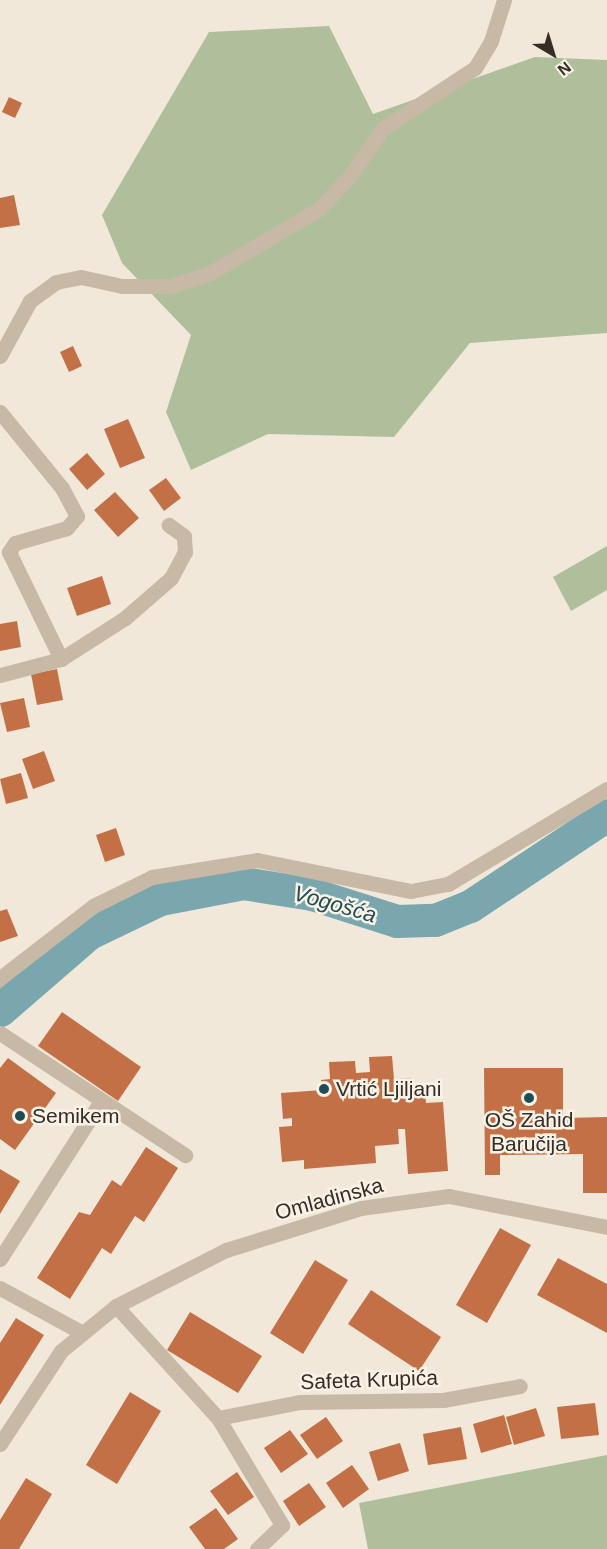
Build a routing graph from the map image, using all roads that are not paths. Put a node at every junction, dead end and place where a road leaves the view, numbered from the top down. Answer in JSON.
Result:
{"nodes":[{"id":1,"x":504,"y":0,"type":"edge"},
{"id":2,"x":0,"y":356,"type":"edge"},
{"id":3,"x":0,"y":412,"type":"edge"},
{"id":4,"x":170,"y":525,"type":"dead end"},
{"id":5,"x":61,"y":659,"type":"junction"},
{"id":6,"x":0,"y":675,"type":"edge"},
{"id":7,"x":607,"y":789,"type":"edge"},
{"id":8,"x":0,"y":978,"type":"edge"},
{"id":9,"x":0,"y":1033,"type":"edge"},
{"id":10,"x":101,"y":1101,"type":"junction"},
{"id":11,"x":185,"y":1155,"type":"dead end"},
{"id":12,"x":607,"y":1227,"type":"edge"},
{"id":13,"x":0,"y":1259,"type":"edge"},
{"id":14,"x":0,"y":1288,"type":"edge"},
{"id":15,"x":116,"y":1306,"type":"junction"},
{"id":16,"x":83,"y":1333,"type":"junction"},
{"id":17,"x":520,"y":1386,"type":"dead end"},
{"id":18,"x":218,"y":1418,"type":"junction"},
{"id":19,"x":0,"y":1444,"type":"edge"},
{"id":20,"x":257,"y":1549,"type":"edge"}],
"edges":[{"from":1,"to":2,"type":"street"},
{"from":3,"to":5,"type":"street"},
{"from":4,"to":5,"type":"street"},
{"from":5,"to":6,"type":"street"},
{"from":7,"to":8,"type":"street"},
{"from":9,"to":10,"type":"street"},
{"from":10,"to":11,"type":"street"},
{"from":10,"to":13,"type":"street"},
{"from":12,"to":15,"type":"street","name":"Omladinska"},
{"from":14,"to":16,"type":"street"},
{"from":15,"to":16,"type":"street","name":"Omladinska"},
{"from":15,"to":18,"type":"street"},
{"from":16,"to":19,"type":"street","name":"Omladinska"},
{"from":17,"to":18,"type":"street","name":"Safeta Krupića"},
{"from":18,"to":20,"type":"street"}]}
